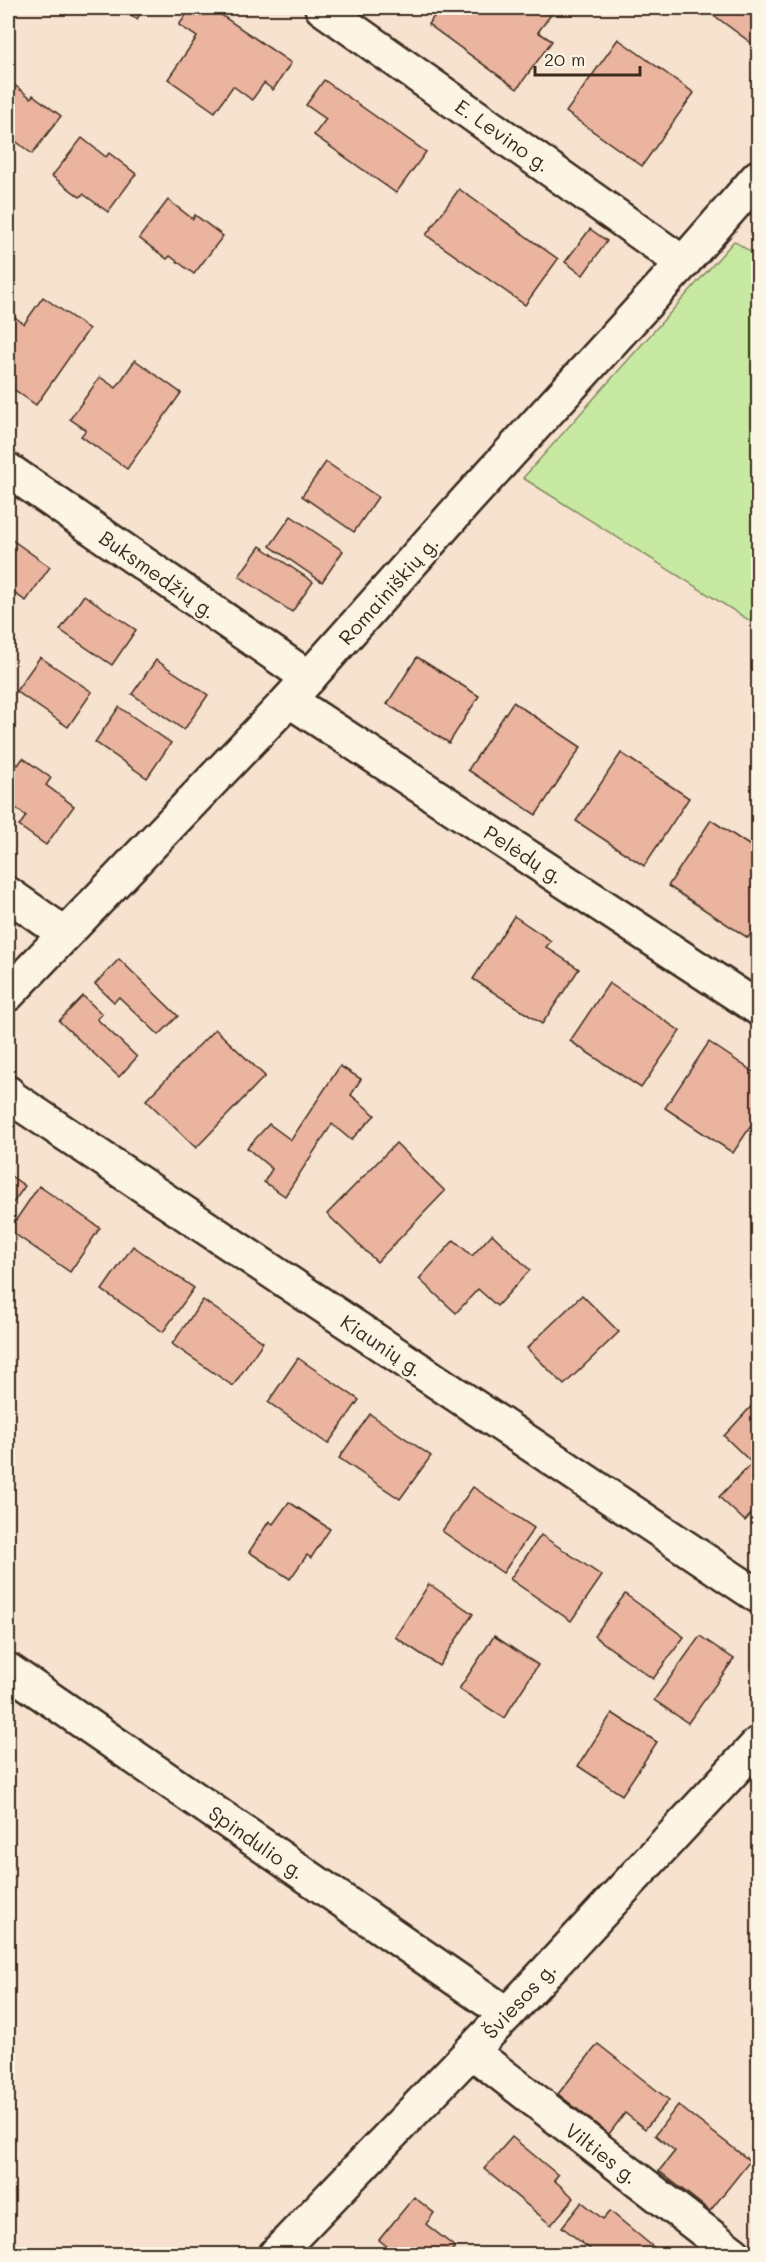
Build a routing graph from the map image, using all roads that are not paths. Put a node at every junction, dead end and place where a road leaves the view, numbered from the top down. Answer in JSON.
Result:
{"nodes":[{"id":1,"x":322,"y":8,"type":"edge"},
{"id":2,"x":759,"y":177,"type":"edge"},
{"id":3,"x":683,"y":263,"type":"junction"},
{"id":4,"x":8,"y":470,"type":"edge"},
{"id":5,"x":299,"y":689,"type":"junction"},
{"id":6,"x":8,"y":894,"type":"edge"},
{"id":7,"x":65,"y":934,"type":"junction"},
{"id":8,"x":8,"y":994,"type":"edge"},
{"id":9,"x":759,"y":1008,"type":"edge"},
{"id":10,"x":8,"y":1093,"type":"edge"},
{"id":11,"x":759,"y":1596,"type":"edge"},
{"id":12,"x":8,"y":1670,"type":"edge"},
{"id":13,"x":758,"y":1746,"type":"edge"},
{"id":14,"x":507,"y":2014,"type":"junction"},
{"id":15,"x":471,"y":2051,"type":"junction"},
{"id":16,"x":276,"y":2254,"type":"edge"},
{"id":17,"x":734,"y":2254,"type":"edge"}],
"edges":[{"from":1,"to":3,"type":"street","name":"E. Levino g."},
{"from":2,"to":3,"type":"street","name":"Romainiškių g."},
{"from":3,"to":5,"type":"street","name":"Romainiškių g."},
{"from":4,"to":5,"type":"street","name":"Buksmedžių g."},
{"from":5,"to":7,"type":"street","name":"Romainiškių g."},
{"from":5,"to":9,"type":"street","name":"Pelėdų g."},
{"from":6,"to":7,"type":"street"},
{"from":7,"to":8,"type":"street","name":"Romainiškių g."},
{"from":10,"to":11,"type":"street","name":"Kiaunių g."},
{"from":12,"to":14,"type":"street","name":"Spindulio g."},
{"from":13,"to":14,"type":"street","name":"Šviesos g."},
{"from":14,"to":15,"type":"street","name":"Šviesos g."},
{"from":15,"to":16,"type":"street","name":"Šviesos g."},
{"from":15,"to":17,"type":"street","name":"Vilties g."}]}
